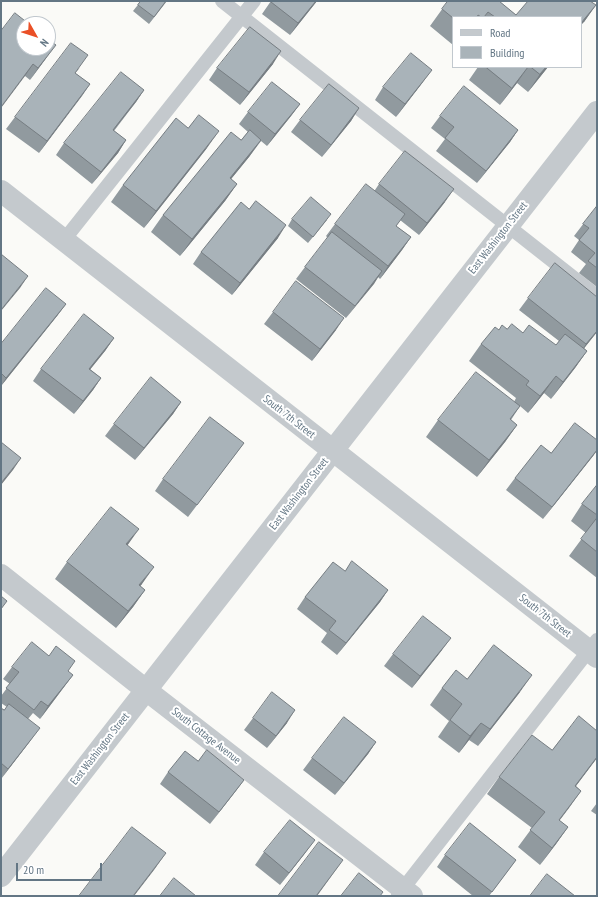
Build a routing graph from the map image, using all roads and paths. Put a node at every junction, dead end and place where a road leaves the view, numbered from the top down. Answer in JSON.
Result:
{"nodes":[{"id":1,"x":222,"y":1,"type":"edge"},
{"id":2,"x":254,"y":1,"type":"edge"},
{"id":3,"x":241,"y":16,"type":"junction"},
{"id":4,"x":597,"y":112,"type":"edge"},
{"id":5,"x":1,"y":191,"type":"edge"},
{"id":6,"x":508,"y":226,"type":"junction"},
{"id":7,"x":64,"y":240,"type":"junction"},
{"id":8,"x":597,"y":296,"type":"edge"},
{"id":9,"x":332,"y":451,"type":"junction"},
{"id":10,"x":1,"y":575,"type":"edge"},
{"id":11,"x":594,"y":649,"type":"edge"},
{"id":12,"x":146,"y":690,"type":"junction"},
{"id":13,"x":1,"y":876,"type":"edge"},
{"id":14,"x":404,"y":894,"type":"edge"}],
"edges":[{"from":1,"to":3,"type":"lane"},
{"from":2,"to":3,"type":"lane"},
{"from":3,"to":6,"type":"lane"},
{"from":3,"to":7,"type":"lane"},
{"from":4,"to":6,"type":"street","name":"East Washington Street"},
{"from":5,"to":7,"type":"street","name":"South 7th Street"},
{"from":6,"to":8,"type":"lane"},
{"from":6,"to":9,"type":"street","name":"East Washington Street"},
{"from":7,"to":9,"type":"street","name":"South 7th Street"},
{"from":9,"to":11,"type":"street","name":"South 7th Street"},
{"from":9,"to":12,"type":"street","name":"East Washington Street"},
{"from":10,"to":12,"type":"street","name":"South Cottage Avenue"},
{"from":11,"to":14,"type":"lane"},
{"from":12,"to":13,"type":"street","name":"East Washington Street"},
{"from":12,"to":14,"type":"street","name":"South Cottage Avenue"}]}
